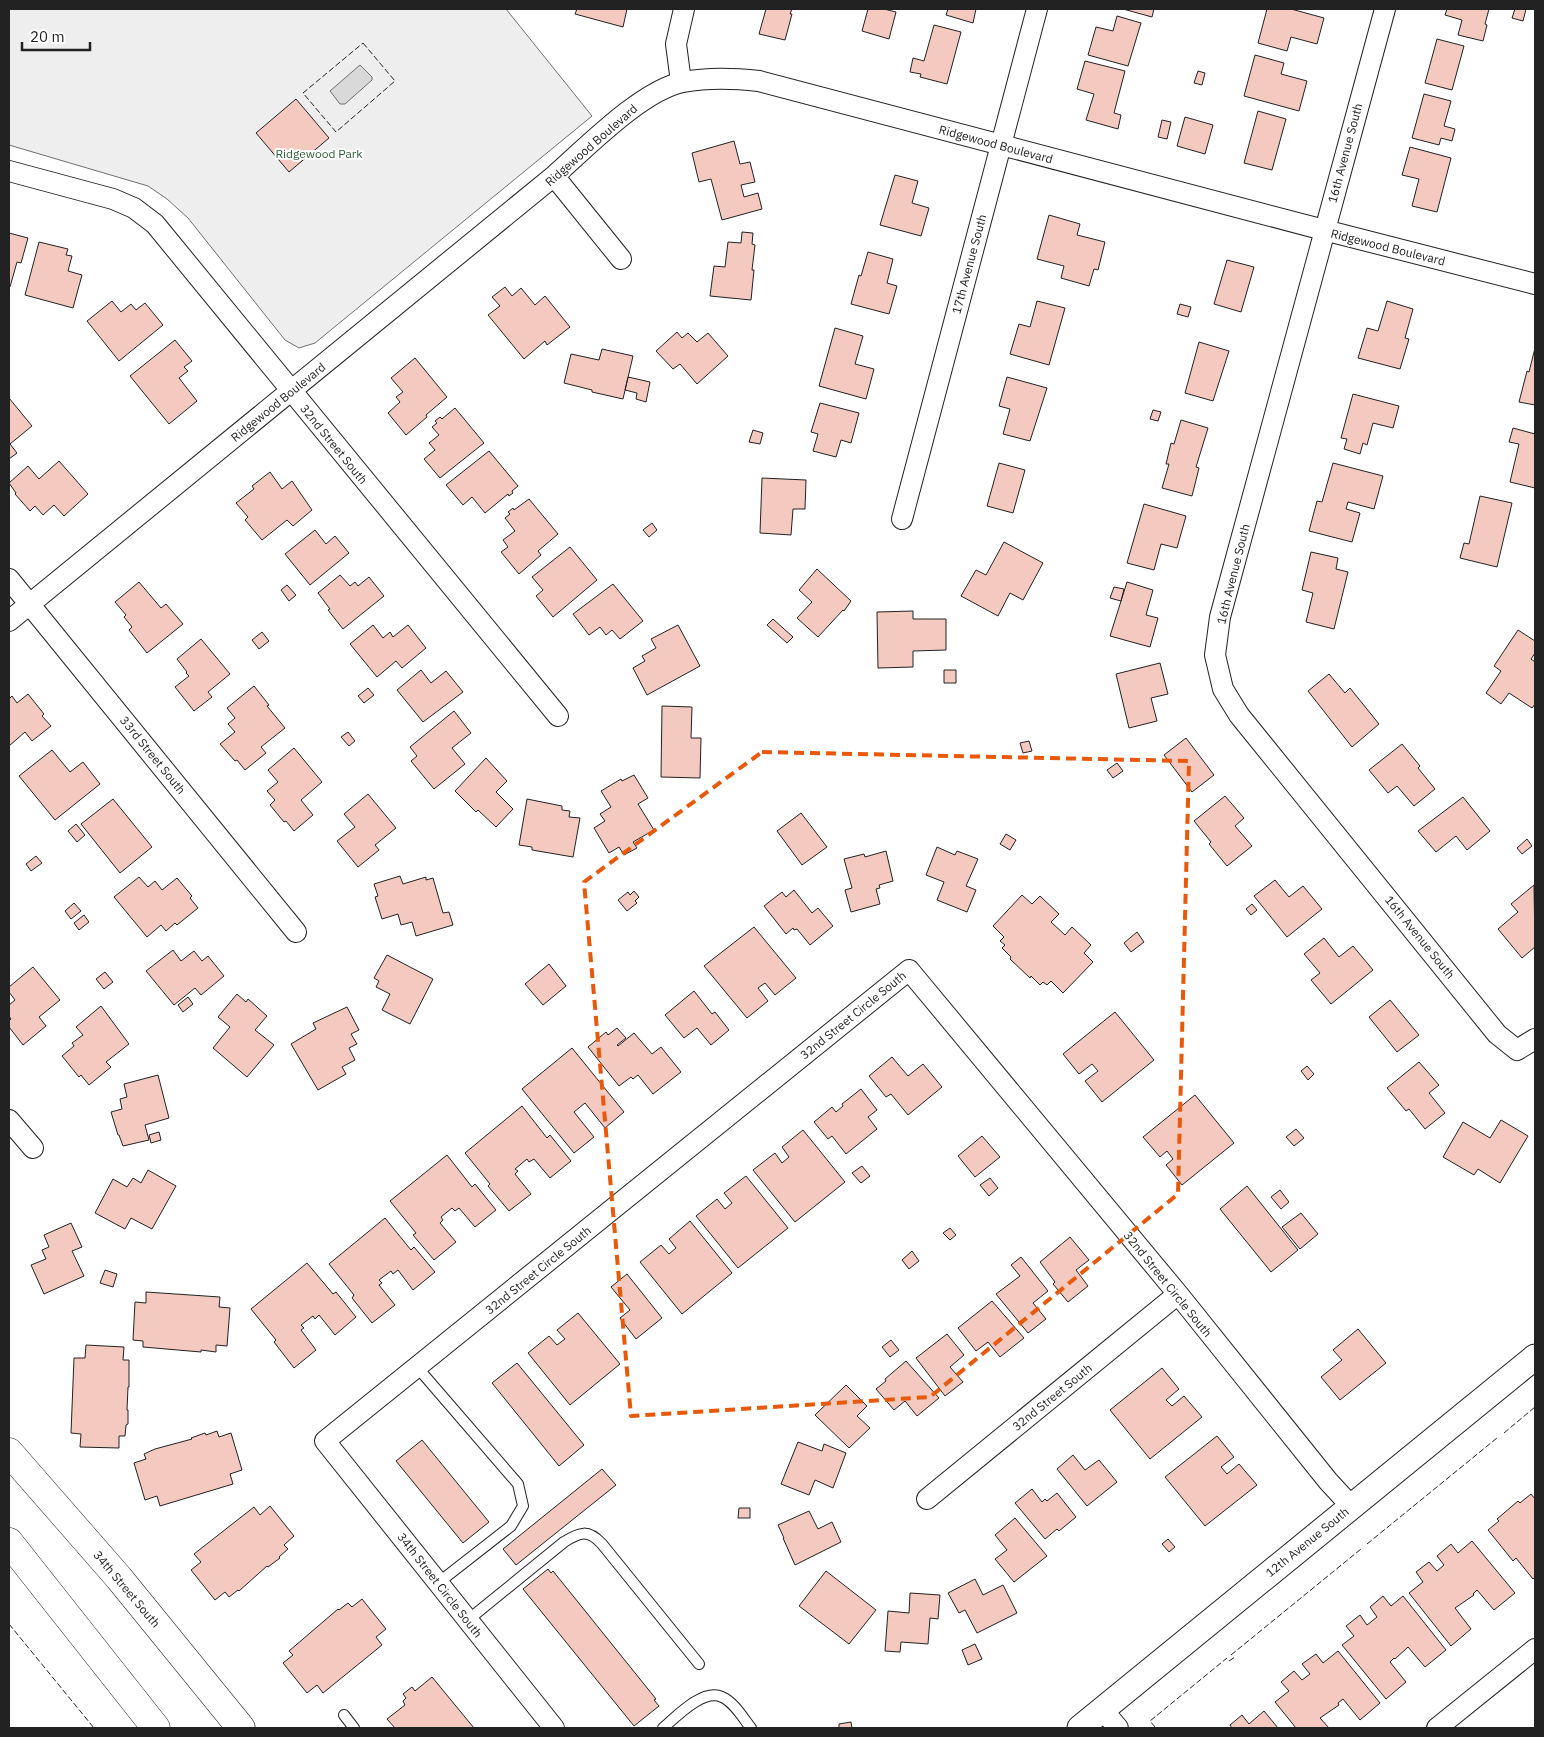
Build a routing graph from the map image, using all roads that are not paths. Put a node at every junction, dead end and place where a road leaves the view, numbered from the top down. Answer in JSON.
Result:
{"nodes":[{"id":1,"x":684,"y":9,"type":"edge"},
{"id":2,"x":1037,"y":9,"type":"edge"},
{"id":3,"x":1384,"y":9,"type":"edge"},
{"id":4,"x":681,"y":82,"type":"junction"},
{"id":5,"x":1000,"y":145,"type":"junction"},
{"id":6,"x":9,"y":171,"type":"edge"},
{"id":7,"x":554,"y":176,"type":"junction"},
{"id":8,"x":1324,"y":230,"type":"junction"},
{"id":9,"x":621,"y":258,"type":"dead end"},
{"id":10,"x":1535,"y":284,"type":"edge"},
{"id":11,"x":291,"y":391,"type":"junction"},
{"id":12,"x":902,"y":519,"type":"dead end"},
{"id":13,"x":9,"y":579,"type":"edge"},
{"id":14,"x":30,"y":604,"type":"junction"},
{"id":15,"x":9,"y":621,"type":"edge"},
{"id":16,"x":558,"y":716,"type":"dead end"},
{"id":17,"x":296,"y":932,"type":"dead end"},
{"id":18,"x":1535,"y":1039,"type":"edge"},
{"id":19,"x":9,"y":1120,"type":"edge"},
{"id":20,"x":32,"y":1148,"type":"dead end"},
{"id":21,"x":1178,"y":1294,"type":"junction"},
{"id":22,"x":1535,"y":1358,"type":"edge"},
{"id":23,"x":417,"y":1368,"type":"junction"},
{"id":24,"x":326,"y":1441,"type":"joint"},
{"id":25,"x":9,"y":1452,"type":"edge"},
{"id":26,"x":927,"y":1499,"type":"dead end"},
{"id":27,"x":1351,"y":1506,"type":"junction"},
{"id":28,"x":9,"y":1542,"type":"edge"},
{"id":29,"x":438,"y":1583,"type":"junction"},
{"id":30,"x":468,"y":1620,"type":"junction"},
{"id":31,"x":1535,"y":1649,"type":"edge"},
{"id":32,"x":698,"y":1664,"type":"dead end"},
{"id":33,"x":344,"y":1715,"type":"dead end"},
{"id":34,"x":1110,"y":1719,"type":"edge"},
{"id":35,"x":156,"y":1728,"type":"edge"},
{"id":36,"x":241,"y":1728,"type":"edge"},
{"id":37,"x":354,"y":1728,"type":"edge"},
{"id":38,"x":554,"y":1728,"type":"edge"},
{"id":39,"x":663,"y":1728,"type":"edge"},
{"id":40,"x":751,"y":1728,"type":"edge"},
{"id":41,"x":1080,"y":1728,"type":"edge"},
{"id":42,"x":1437,"y":1728,"type":"edge"}],
"edges":[{"from":1,"to":4,"type":"street"},
{"from":2,"to":5,"type":"street","name":"17th Avenue South"},
{"from":3,"to":8,"type":"street","name":"16th Avenue South"},
{"from":4,"to":5,"type":"street","name":"Ridgewood Boulevard"},
{"from":4,"to":7,"type":"street","name":"Ridgewood Boulevard"},
{"from":5,"to":8,"type":"street","name":"Ridgewood Boulevard"},
{"from":5,"to":12,"type":"street","name":"17th Avenue South"},
{"from":6,"to":11,"type":"street","name":"32nd Street South"},
{"from":7,"to":9,"type":"street"},
{"from":7,"to":11,"type":"street","name":"Ridgewood Boulevard"},
{"from":8,"to":10,"type":"street","name":"Ridgewood Boulevard"},
{"from":8,"to":18,"type":"street","name":"16th Avenue South"},
{"from":11,"to":14,"type":"street","name":"Ridgewood Boulevard"},
{"from":11,"to":16,"type":"street","name":"32nd Street South"},
{"from":13,"to":14,"type":"street","name":"33rd Street South"},
{"from":14,"to":15,"type":"street","name":"Ridgewood Boulevard"},
{"from":14,"to":17,"type":"street","name":"33rd Street South"},
{"from":19,"to":20,"type":"street"},
{"from":21,"to":23,"type":"street","name":"32nd Street Circle South"},
{"from":21,"to":26,"type":"street","name":"32nd Street South"},
{"from":21,"to":27,"type":"street","name":"32nd Street Circle South"},
{"from":22,"to":27,"type":"street","name":"12th Avenue South"},
{"from":23,"to":24,"type":"street","name":"32nd Street Circle South"},
{"from":23,"to":29,"type":"lane"},
{"from":24,"to":29,"type":"street","name":"34th Street Circle South"},
{"from":25,"to":36,"type":"main road","name":"34th Street South"},
{"from":27,"to":34,"type":"street","name":"12th Avenue South"},
{"from":28,"to":35,"type":"main road"},
{"from":29,"to":30,"type":"street","name":"34th Street Circle South"},
{"from":30,"to":32,"type":"lane"},
{"from":30,"to":38,"type":"street","name":"34th Street Circle South"},
{"from":31,"to":42,"type":"street"},
{"from":33,"to":37,"type":"lane"},
{"from":34,"to":41,"type":"street","name":"12th Avenue South"},
{"from":39,"to":40,"type":"lane"}]}
